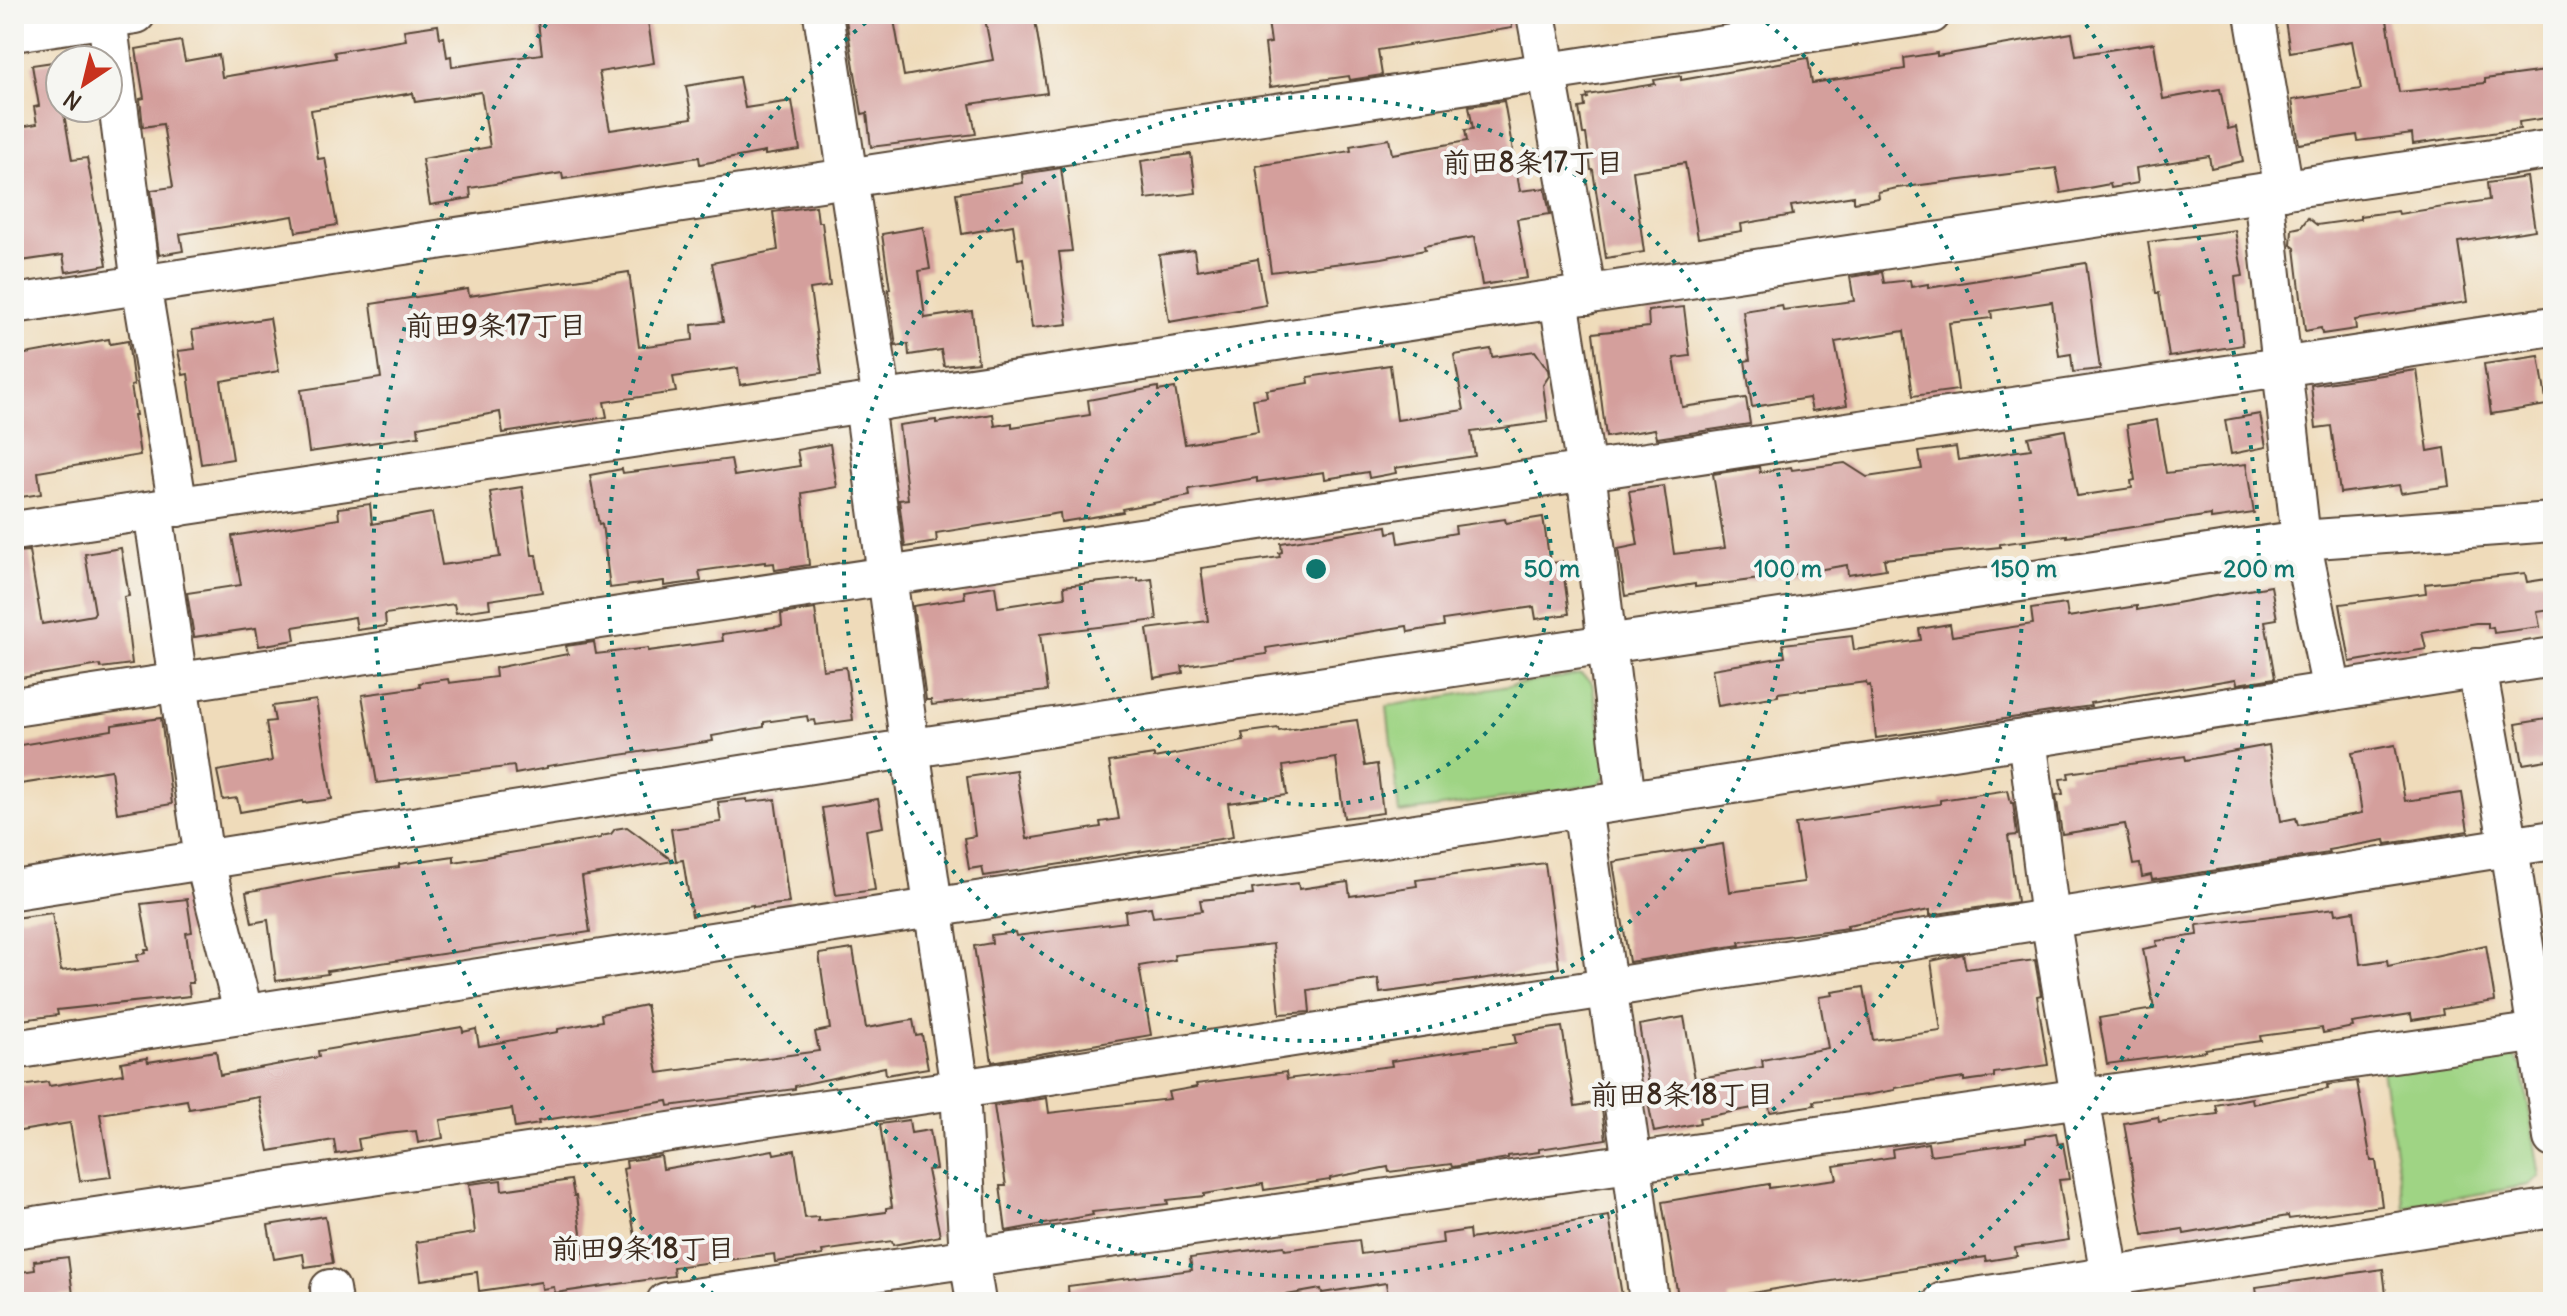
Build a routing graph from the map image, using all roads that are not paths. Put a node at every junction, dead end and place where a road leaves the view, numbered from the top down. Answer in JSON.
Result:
{"nodes":[{"id":1,"x":823,"y":14,"type":"edge"},
{"id":2,"x":1536,"y":14,"type":"edge"},
{"id":3,"x":1931,"y":14,"type":"edge"},
{"id":4,"x":2254,"y":14,"type":"edge"},
{"id":5,"x":121,"y":16,"type":"edge"},
{"id":6,"x":14,"y":32,"type":"edge"},
{"id":7,"x":1546,"y":72,"type":"junction"},
{"id":8,"x":2553,"y":149,"type":"edge"},
{"id":9,"x":850,"y":177,"type":"junction"},
{"id":10,"x":2274,"y":191,"type":"junction"},
{"id":11,"x":141,"y":284,"type":"junction"},
{"id":12,"x":1573,"y":297,"type":"junction"},
{"id":13,"x":14,"y":304,"type":"edge"},
{"id":14,"x":2553,"y":326,"type":"edge"},
{"id":15,"x":2281,"y":366,"type":"junction"},
{"id":16,"x":873,"y":402,"type":"junction"},
{"id":17,"x":1586,"y":471,"type":"junction"},
{"id":18,"x":165,"y":509,"type":"junction"},
{"id":19,"x":2553,"y":522,"type":"edge"},
{"id":20,"x":14,"y":531,"type":"edge"},
{"id":21,"x":2301,"y":540,"type":"junction"},
{"id":22,"x":888,"y":576,"type":"junction"},
{"id":23,"x":1608,"y":643,"type":"junction"},
{"id":24,"x":2553,"y":657,"type":"edge"},
{"id":25,"x":2477,"y":668,"type":"junction"},
{"id":26,"x":178,"y":682,"type":"junction"},
{"id":27,"x":2332,"y":691,"type":"junction"},
{"id":28,"x":14,"y":707,"type":"edge"},
{"id":29,"x":2027,"y":738,"type":"junction"},
{"id":30,"x":910,"y":748,"type":"junction"},
{"id":31,"x":1626,"y":800,"type":"junction"},
{"id":32,"x":1582,"y":807,"type":"junction"},
{"id":33,"x":2553,"y":840,"type":"edge"},
{"id":34,"x":2509,"y":847,"type":"junction"},
{"id":35,"x":204,"y":859,"type":"junction"},
{"id":36,"x":14,"y":890,"type":"edge"},
{"id":37,"x":933,"y":908,"type":"junction"},
{"id":38,"x":2050,"y":918,"type":"junction"},
{"id":39,"x":1606,"y":987,"type":"junction"},
{"id":40,"x":244,"y":1015,"type":"junction"},
{"id":41,"x":2545,"y":1032,"type":"edge"},
{"id":42,"x":14,"y":1050,"type":"edge"},
{"id":43,"x":960,"y":1089,"type":"junction"},
{"id":44,"x":2082,"y":1098,"type":"junction"},
{"id":45,"x":2553,"y":1138,"type":"edge"},
{"id":46,"x":1632,"y":1163,"type":"junction"},
{"id":47,"x":2553,"y":1208,"type":"edge"},
{"id":48,"x":14,"y":1229,"type":"edge"},
{"id":49,"x":969,"y":1258,"type":"junction"},
{"id":50,"x":2112,"y":1289,"type":"edge"},
{"id":51,"x":666,"y":1302,"type":"edge"},
{"id":52,"x":976,"y":1302,"type":"edge"},
{"id":53,"x":1649,"y":1302,"type":"edge"},
{"id":54,"x":1943,"y":1302,"type":"edge"}],
"edges":[{"from":1,"to":9,"type":"street"},
{"from":2,"to":7,"type":"street"},
{"from":3,"to":7,"type":"street"},
{"from":4,"to":10,"type":"street"},
{"from":5,"to":6,"type":"street"},
{"from":5,"to":11,"type":"street"},
{"from":7,"to":9,"type":"street"},
{"from":7,"to":12,"type":"street"},
{"from":8,"to":10,"type":"street"},
{"from":9,"to":11,"type":"street"},
{"from":9,"to":16,"type":"street"},
{"from":10,"to":12,"type":"street"},
{"from":10,"to":15,"type":"street"},
{"from":11,"to":13,"type":"street"},
{"from":11,"to":18,"type":"street"},
{"from":12,"to":16,"type":"street"},
{"from":12,"to":17,"type":"street"},
{"from":14,"to":15,"type":"street"},
{"from":15,"to":17,"type":"street"},
{"from":15,"to":21,"type":"street"},
{"from":16,"to":18,"type":"street"},
{"from":16,"to":22,"type":"street"},
{"from":17,"to":22,"type":"street"},
{"from":17,"to":23,"type":"street"},
{"from":18,"to":20,"type":"street"},
{"from":18,"to":26,"type":"street"},
{"from":19,"to":21,"type":"street"},
{"from":21,"to":23,"type":"street"},
{"from":21,"to":27,"type":"street"},
{"from":22,"to":26,"type":"street"},
{"from":22,"to":30,"type":"street"},
{"from":23,"to":30,"type":"street"},
{"from":23,"to":31,"type":"street"},
{"from":24,"to":25,"type":"street"},
{"from":25,"to":27,"type":"street"},
{"from":25,"to":34,"type":"street"},
{"from":26,"to":28,"type":"street"},
{"from":26,"to":35,"type":"street"},
{"from":27,"to":29,"type":"street"},
{"from":29,"to":31,"type":"street"},
{"from":29,"to":38,"type":"street"},
{"from":30,"to":35,"type":"street"},
{"from":30,"to":37,"type":"street"},
{"from":31,"to":32,"type":"street"},
{"from":32,"to":37,"type":"street"},
{"from":32,"to":39,"type":"street"},
{"from":33,"to":34,"type":"street"},
{"from":34,"to":38,"type":"street"},
{"from":34,"to":41,"type":"street"},
{"from":35,"to":36,"type":"street"},
{"from":35,"to":40,"type":"street"},
{"from":37,"to":40,"type":"street"},
{"from":37,"to":43,"type":"street"},
{"from":38,"to":39,"type":"street"},
{"from":38,"to":44,"type":"street"},
{"from":39,"to":43,"type":"street"},
{"from":39,"to":46,"type":"street"},
{"from":40,"to":42,"type":"street"},
{"from":41,"to":44,"type":"street"},
{"from":41,"to":45,"type":"street"},
{"from":43,"to":48,"type":"street"},
{"from":43,"to":49,"type":"street"},
{"from":44,"to":46,"type":"street"},
{"from":44,"to":50,"type":"street"},
{"from":46,"to":49,"type":"street"},
{"from":46,"to":53,"type":"street"},
{"from":47,"to":50,"type":"street"},
{"from":49,"to":51,"type":"street"},
{"from":49,"to":52,"type":"street"},
{"from":50,"to":54,"type":"street"}]}
